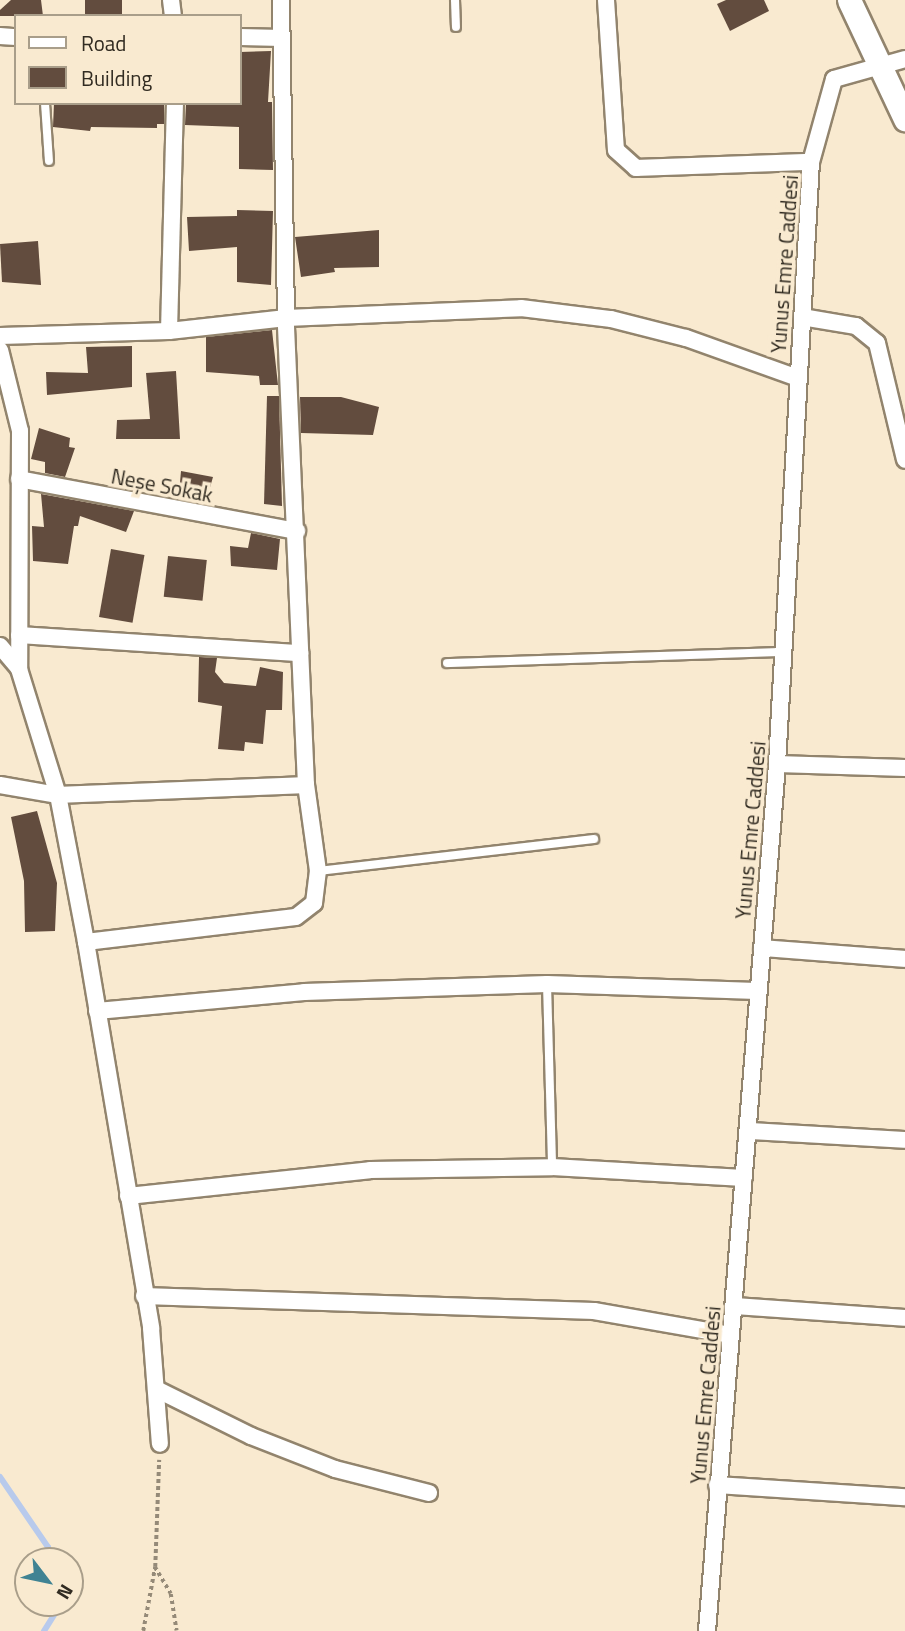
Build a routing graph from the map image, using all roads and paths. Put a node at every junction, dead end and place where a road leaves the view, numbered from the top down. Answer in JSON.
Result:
{"nodes":[{"id":1,"x":281,"y":0,"type":"edge"},
{"id":2,"x":455,"y":0,"type":"edge"},
{"id":3,"x":606,"y":0,"type":"edge"},
{"id":4,"x":849,"y":0,"type":"edge"},
{"id":5,"x":456,"y":27,"type":"dead end"},
{"id":6,"x":242,"y":37,"type":"edge"},
{"id":7,"x":282,"y":38,"type":"junction"},
{"id":8,"x":905,"y":59,"type":"edge"},
{"id":9,"x":877,"y":64,"type":"junction"},
{"id":10,"x":45,"y":105,"type":"edge"},
{"id":11,"x":175,"y":105,"type":"edge"},
{"id":12,"x":905,"y":119,"type":"edge"},
{"id":13,"x":49,"y":161,"type":"dead end"},
{"id":14,"x":811,"y":162,"type":"junction"},
{"id":15,"x":802,"y":317,"type":"junction"},
{"id":16,"x":286,"y":318,"type":"junction"},
{"id":17,"x":169,"y":331,"type":"junction"},
{"id":18,"x":0,"y":336,"type":"edge"},
{"id":19,"x":1,"y":357,"type":"edge"},
{"id":20,"x":798,"y":378,"type":"junction"},
{"id":21,"x":905,"y":460,"type":"edge"},
{"id":22,"x":19,"y":480,"type":"junction"},
{"id":23,"x":297,"y":531,"type":"junction"},
{"id":24,"x":19,"y":635,"type":"junction"},
{"id":25,"x":0,"y":646,"type":"edge"},
{"id":26,"x":783,"y":652,"type":"junction"},
{"id":27,"x":300,"y":653,"type":"junction"},
{"id":28,"x":447,"y":663,"type":"dead end"},
{"id":29,"x":19,"y":669,"type":"junction"},
{"id":30,"x":777,"y":764,"type":"junction"},
{"id":31,"x":905,"y":768,"type":"edge"},
{"id":32,"x":1,"y":785,"type":"edge"},
{"id":33,"x":306,"y":785,"type":"junction"},
{"id":34,"x":58,"y":795,"type":"junction"},
{"id":35,"x":594,"y":839,"type":"dead end"},
{"id":36,"x":318,"y":871,"type":"junction"},
{"id":37,"x":86,"y":942,"type":"junction"},
{"id":38,"x":762,"y":948,"type":"junction"},
{"id":39,"x":905,"y":959,"type":"edge"},
{"id":40,"x":547,"y":984,"type":"junction"},
{"id":41,"x":757,"y":991,"type":"junction"},
{"id":42,"x":97,"y":1011,"type":"junction"},
{"id":43,"x":750,"y":1131,"type":"junction"},
{"id":44,"x":905,"y":1140,"type":"edge"},
{"id":45,"x":552,"y":1167,"type":"junction"},
{"id":46,"x":744,"y":1178,"type":"junction"},
{"id":47,"x":128,"y":1196,"type":"junction"},
{"id":48,"x":144,"y":1296,"type":"junction"},
{"id":49,"x":735,"y":1306,"type":"junction"},
{"id":50,"x":905,"y":1318,"type":"edge"},
{"id":51,"x":730,"y":1335,"type":"junction"},
{"id":52,"x":156,"y":1389,"type":"junction"},
{"id":53,"x":160,"y":1444,"type":"joint"},
{"id":54,"x":717,"y":1485,"type":"junction"},
{"id":55,"x":429,"y":1493,"type":"dead end"},
{"id":56,"x":905,"y":1497,"type":"edge"},
{"id":57,"x":155,"y":1567,"type":"junction"},
{"id":58,"x":144,"y":1631,"type":"edge"},
{"id":59,"x":177,"y":1631,"type":"edge"},
{"id":60,"x":707,"y":1631,"type":"edge"}],
"edges":[{"from":1,"to":7,"type":"street"},
{"from":2,"to":5,"type":"lane"},
{"from":3,"to":14,"type":"street"},
{"from":4,"to":9,"type":"main road"},
{"from":6,"to":7,"type":"street"},
{"from":7,"to":16,"type":"street"},
{"from":8,"to":9,"type":"street"},
{"from":9,"to":12,"type":"main road"},
{"from":9,"to":14,"type":"street","name":"Yunus Emre Caddesi"},
{"from":10,"to":13,"type":"lane"},
{"from":11,"to":17,"type":"street"},
{"from":14,"to":15,"type":"street","name":"Yunus Emre Caddesi"},
{"from":15,"to":20,"type":"street","name":"Yunus Emre Caddesi"},
{"from":15,"to":21,"type":"street"},
{"from":16,"to":17,"type":"street"},
{"from":16,"to":20,"type":"street"},
{"from":16,"to":23,"type":"street"},
{"from":17,"to":18,"type":"street"},
{"from":19,"to":22,"type":"street"},
{"from":20,"to":26,"type":"street","name":"Yunus Emre Caddesi"},
{"from":22,"to":23,"type":"street","name":"Neşe Sokak"},
{"from":22,"to":24,"type":"street"},
{"from":23,"to":27,"type":"street"},
{"from":24,"to":27,"type":"street"},
{"from":24,"to":29,"type":"street"},
{"from":25,"to":29,"type":"street"},
{"from":26,"to":28,"type":"lane"},
{"from":26,"to":30,"type":"street","name":"Yunus Emre Caddesi"},
{"from":27,"to":33,"type":"street"},
{"from":29,"to":34,"type":"street"},
{"from":30,"to":31,"type":"street"},
{"from":30,"to":38,"type":"street","name":"Yunus Emre Caddesi"},
{"from":32,"to":34,"type":"street"},
{"from":33,"to":34,"type":"street"},
{"from":33,"to":36,"type":"street"},
{"from":34,"to":37,"type":"street"},
{"from":35,"to":36,"type":"lane"},
{"from":36,"to":37,"type":"street"},
{"from":37,"to":42,"type":"street"},
{"from":38,"to":39,"type":"street"},
{"from":38,"to":41,"type":"street","name":"Yunus Emre Caddesi"},
{"from":40,"to":41,"type":"street"},
{"from":40,"to":42,"type":"street"},
{"from":40,"to":45,"type":"lane"},
{"from":41,"to":43,"type":"street","name":"Yunus Emre Caddesi"},
{"from":42,"to":47,"type":"street"},
{"from":43,"to":44,"type":"street"},
{"from":43,"to":46,"type":"street","name":"Yunus Emre Caddesi"},
{"from":45,"to":46,"type":"street"},
{"from":45,"to":47,"type":"street"},
{"from":46,"to":49,"type":"street","name":"Yunus Emre Caddesi"},
{"from":47,"to":48,"type":"street"},
{"from":48,"to":51,"type":"street"},
{"from":48,"to":52,"type":"street"},
{"from":49,"to":50,"type":"street"},
{"from":49,"to":51,"type":"street","name":"Yunus Emre Caddesi"},
{"from":51,"to":54,"type":"street","name":"Yunus Emre Caddesi"},
{"from":52,"to":53,"type":"street"},
{"from":52,"to":55,"type":"street"},
{"from":53,"to":57,"type":"path"},
{"from":54,"to":56,"type":"street"},
{"from":54,"to":60,"type":"street","name":"Yunus Emre Caddesi"},
{"from":57,"to":58,"type":"path"},
{"from":57,"to":59,"type":"path"}]}
